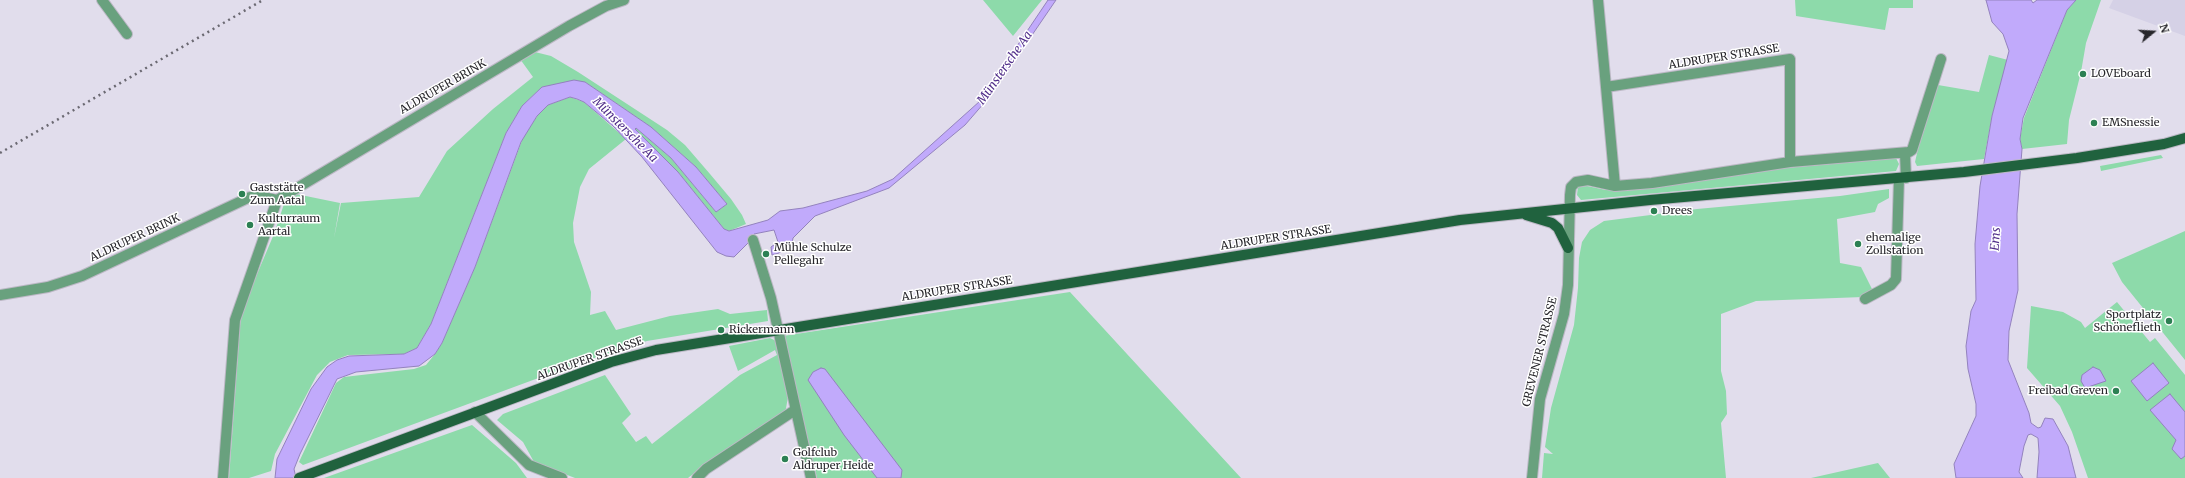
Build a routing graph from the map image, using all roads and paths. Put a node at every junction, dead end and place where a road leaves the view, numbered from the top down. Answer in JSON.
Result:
{"nodes":[{"id":1,"x":102,"y":0,"type":"edge"},
{"id":2,"x":624,"y":0,"type":"edge"},
{"id":3,"x":1598,"y":0,"type":"edge"},
{"id":4,"x":127,"y":34,"type":"dead end"},
{"id":5,"x":1940,"y":59,"type":"dead end"},
{"id":6,"x":1606,"y":86,"type":"junction"},
{"id":7,"x":2185,"y":138,"type":"edge"},
{"id":8,"x":1904,"y":153,"type":"junction"},
{"id":9,"x":1790,"y":162,"type":"junction"},
{"id":10,"x":1903,"y":178,"type":"junction"},
{"id":11,"x":1615,"y":186,"type":"junction"},
{"id":12,"x":277,"y":200,"type":"junction"},
{"id":13,"x":1570,"y":208,"type":"junction"},
{"id":14,"x":1520,"y":213,"type":"junction"},
{"id":15,"x":753,"y":240,"type":"dead end"},
{"id":16,"x":1568,"y":248,"type":"junction"},
{"id":17,"x":0,"y":295,"type":"edge"},
{"id":18,"x":1866,"y":299,"type":"dead end"},
{"id":19,"x":778,"y":330,"type":"junction"},
{"id":20,"x":795,"y":410,"type":"junction"},
{"id":21,"x":475,"y":412,"type":"junction"},
{"id":22,"x":223,"y":478,"type":"edge"},
{"id":23,"x":299,"y":478,"type":"edge"},
{"id":24,"x":562,"y":478,"type":"edge"},
{"id":25,"x":697,"y":478,"type":"edge"},
{"id":26,"x":811,"y":478,"type":"edge"},
{"id":27,"x":1532,"y":478,"type":"edge"}],
"edges":[{"from":1,"to":4,"type":"street"},
{"from":2,"to":12,"type":"street","name":"ALDRUPER BRINK"},
{"from":3,"to":6,"type":"street"},
{"from":5,"to":8,"type":"street"},
{"from":6,"to":9,"type":"street","name":"ALDRUPER STRASSE"},
{"from":6,"to":11,"type":"street"},
{"from":7,"to":10,"type":"main road","name":"ALDRUPER STRASSE"},
{"from":8,"to":9,"type":"street"},
{"from":8,"to":10,"type":"street"},
{"from":9,"to":11,"type":"street"},
{"from":10,"to":13,"type":"main road","name":"ALDRUPER STRASSE"},
{"from":10,"to":18,"type":"street"},
{"from":11,"to":13,"type":"street"},
{"from":12,"to":17,"type":"street","name":"ALDRUPER BRINK"},
{"from":12,"to":22,"type":"street"},
{"from":13,"to":14,"type":"main road","name":"ALDRUPER STRASSE"},
{"from":13,"to":16,"type":"street","name":"GREVENER STRASSE"},
{"from":14,"to":16,"type":"main road"},
{"from":14,"to":19,"type":"main road","name":"ALDRUPER STRASSE"},
{"from":15,"to":19,"type":"street"},
{"from":16,"to":27,"type":"street","name":"GREVENER STRASSE"},
{"from":19,"to":20,"type":"street"},
{"from":19,"to":21,"type":"main road","name":"ALDRUPER STRASSE"},
{"from":20,"to":25,"type":"street"},
{"from":20,"to":26,"type":"street"},
{"from":21,"to":23,"type":"main road","name":"ALDRUPER STRASSE"},
{"from":21,"to":24,"type":"street"}]}
